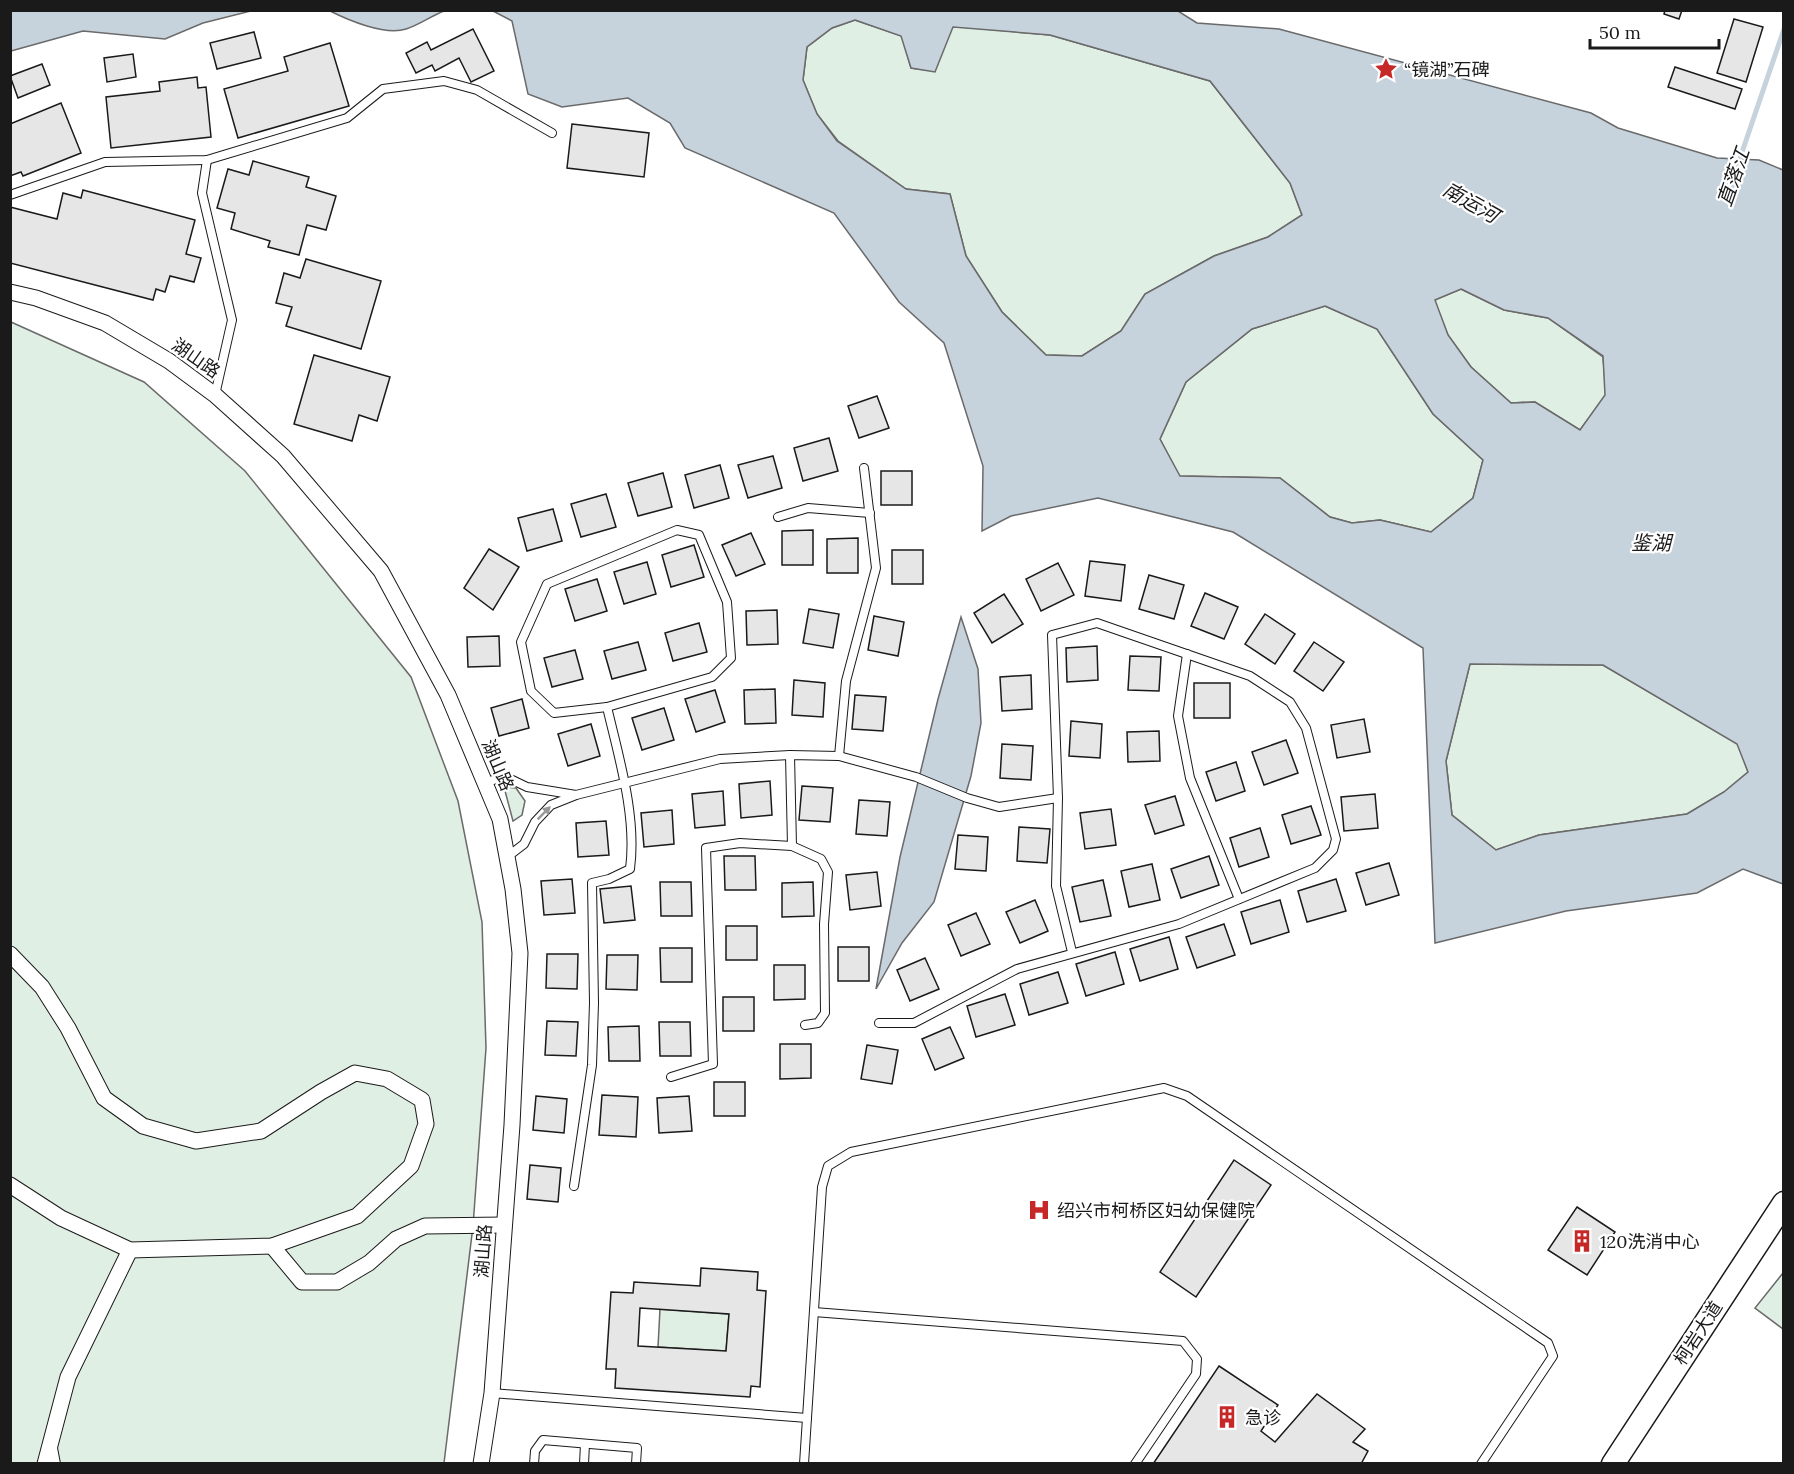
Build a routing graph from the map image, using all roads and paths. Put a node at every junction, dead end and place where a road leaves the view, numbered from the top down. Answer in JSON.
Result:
{"nodes":[{"id":1,"x":552,"y":133,"type":"dead end"},
{"id":2,"x":207,"y":160,"type":"junction"},
{"id":3,"x":10,"y":195,"type":"edge"},
{"id":4,"x":10,"y":292,"type":"edge"},
{"id":5,"x":215,"y":395,"type":"junction"},
{"id":6,"x":864,"y":468,"type":"dead end"},
{"id":7,"x":870,"y":513,"type":"junction"},
{"id":8,"x":778,"y":517,"type":"dead end"},
{"id":9,"x":1187,"y":654,"type":"junction"},
{"id":10,"x":607,"y":707,"type":"junction"},
{"id":11,"x":790,"y":755,"type":"junction"},
{"id":12,"x":839,"y":756,"type":"junction"},
{"id":13,"x":485,"y":783,"type":"junction"},
{"id":14,"x":624,"y":783,"type":"junction"},
{"id":15,"x":576,"y":795,"type":"junction"},
{"id":16,"x":1058,"y":798,"type":"junction"},
{"id":17,"x":792,"y":846,"type":"junction"},
{"id":18,"x":507,"y":857,"type":"junction"},
{"id":19,"x":1239,"y":899,"type":"junction"},
{"id":20,"x":1072,"y":952,"type":"junction"},
{"id":21,"x":10,"y":954,"type":"edge"},
{"id":22,"x":879,"y":1023,"type":"dead end"},
{"id":23,"x":805,"y":1025,"type":"dead end"},
{"id":24,"x":671,"y":1077,"type":"dead end"},
{"id":25,"x":10,"y":1185,"type":"edge"},
{"id":26,"x":574,"y":1186,"type":"dead end"},
{"id":27,"x":1784,"y":1203,"type":"edge"},
{"id":28,"x":504,"y":1225,"type":"junction"},
{"id":29,"x":272,"y":1246,"type":"junction"},
{"id":30,"x":129,"y":1250,"type":"junction"},
{"id":31,"x":814,"y":1312,"type":"junction"},
{"id":32,"x":492,"y":1393,"type":"junction"},
{"id":33,"x":807,"y":1418,"type":"junction"},
{"id":34,"x":51,"y":1440,"type":"junction"},
{"id":35,"x":585,"y":1444,"type":"junction"},
{"id":36,"x":45,"y":1464,"type":"edge"},
{"id":37,"x":56,"y":1464,"type":"edge"},
{"id":38,"x":481,"y":1464,"type":"edge"},
{"id":39,"x":534,"y":1464,"type":"edge"},
{"id":40,"x":584,"y":1464,"type":"edge"},
{"id":41,"x":636,"y":1464,"type":"edge"},
{"id":42,"x":804,"y":1464,"type":"edge"},
{"id":43,"x":1135,"y":1464,"type":"edge"},
{"id":44,"x":1481,"y":1464,"type":"edge"},
{"id":45,"x":1613,"y":1464,"type":"edge"}],
"edges":[{"from":1,"to":2,"type":"lane"},
{"from":2,"to":3,"type":"lane"},
{"from":2,"to":5,"type":"lane"},
{"from":4,"to":5,"type":"street","name":"湖山路"},
{"from":5,"to":13,"type":"street","name":"湖山路"},
{"from":6,"to":7,"type":"lane"},
{"from":7,"to":8,"type":"lane"},
{"from":7,"to":12,"type":"lane"},
{"from":9,"to":16,"type":"lane"},
{"from":9,"to":19,"type":"lane"},
{"from":9,"to":19,"type":"lane"},
{"from":10,"to":10,"type":"lane"},
{"from":10,"to":14,"type":"lane"},
{"from":11,"to":12,"type":"lane"},
{"from":11,"to":14,"type":"lane"},
{"from":11,"to":17,"type":"lane"},
{"from":12,"to":16,"type":"lane"},
{"from":13,"to":15,"type":"lane"},
{"from":13,"to":18,"type":"street","name":"湖山路"},
{"from":14,"to":15,"type":"lane"},
{"from":14,"to":26,"type":"lane"},
{"from":18,"to":15,"type":"lane","one_way":true},
{"from":16,"to":20,"type":"lane"},
{"from":17,"to":23,"type":"lane"},
{"from":17,"to":24,"type":"lane"},
{"from":18,"to":28,"type":"street","name":"湖山路"},
{"from":19,"to":20,"type":"lane"},
{"from":20,"to":22,"type":"lane"},
{"from":21,"to":29,"type":"street"},
{"from":25,"to":30,"type":"street"},
{"from":27,"to":45,"type":"street","name":"柯岩大道"},
{"from":28,"to":29,"type":"street"},
{"from":28,"to":32,"type":"street","name":"湖山路"},
{"from":29,"to":30,"type":"street"},
{"from":30,"to":34,"type":"street"},
{"from":31,"to":33,"type":"lane"},
{"from":31,"to":43,"type":"lane"},
{"from":31,"to":44,"type":"lane"},
{"from":32,"to":33,"type":"lane"},
{"from":32,"to":38,"type":"street","name":"湖山路"},
{"from":33,"to":42,"type":"lane"},
{"from":34,"to":36,"type":"street"},
{"from":34,"to":37,"type":"lane"},
{"from":35,"to":39,"type":"lane"},
{"from":35,"to":40,"type":"lane"},
{"from":35,"to":41,"type":"lane"}]}
